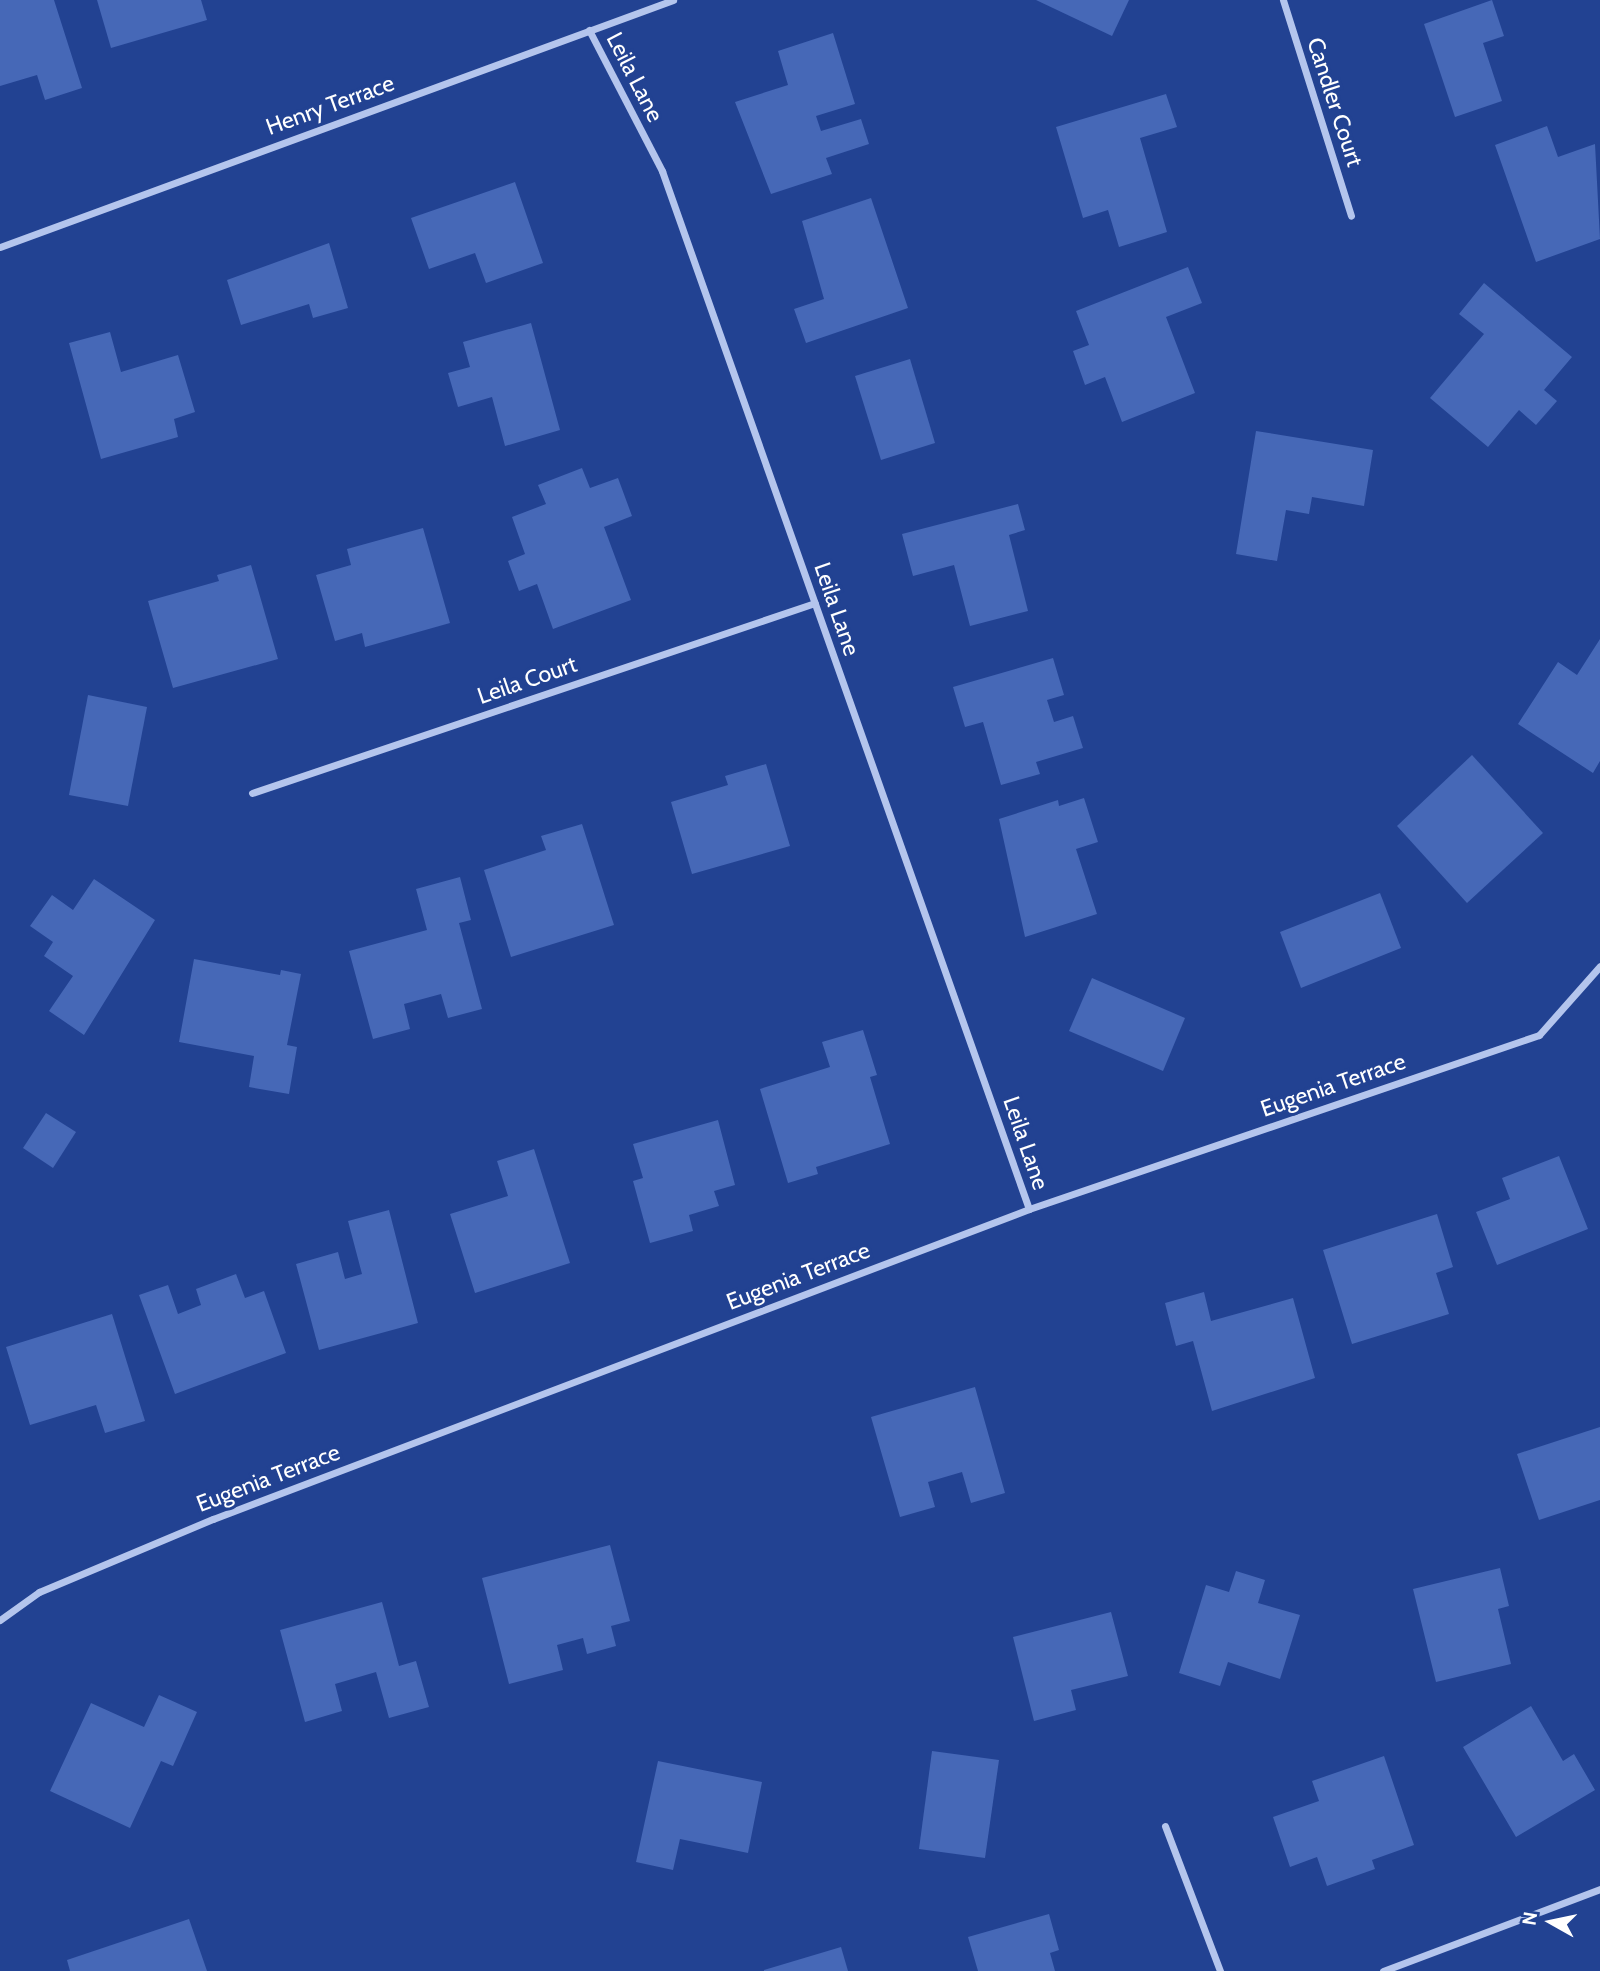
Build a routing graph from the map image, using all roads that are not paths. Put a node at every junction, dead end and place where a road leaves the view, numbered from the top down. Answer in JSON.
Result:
{"nodes":[{"id":1,"x":673,"y":0,"type":"edge"},
{"id":2,"x":1283,"y":0,"type":"edge"},
{"id":3,"x":589,"y":30,"type":"junction"},
{"id":4,"x":1351,"y":216,"type":"dead end"},
{"id":5,"x":0,"y":247,"type":"edge"},
{"id":6,"x":815,"y":603,"type":"junction"},
{"id":7,"x":251,"y":793,"type":"dead end"},
{"id":8,"x":1600,"y":966,"type":"edge"},
{"id":9,"x":1029,"y":1209,"type":"junction"},
{"id":10,"x":0,"y":1620,"type":"edge"},
{"id":11,"x":1165,"y":1826,"type":"dead end"},
{"id":12,"x":1600,"y":1889,"type":"edge"},
{"id":13,"x":1220,"y":1971,"type":"edge"},
{"id":14,"x":1383,"y":1971,"type":"edge"}],
"edges":[{"from":1,"to":3,"type":"street","name":"Henry Terrace"},
{"from":2,"to":4,"type":"street","name":"Candler Court"},
{"from":3,"to":5,"type":"street","name":"Henry Terrace"},
{"from":3,"to":6,"type":"street","name":"Leila Lane"},
{"from":6,"to":7,"type":"street","name":"Leila Court"},
{"from":6,"to":9,"type":"street","name":"Leila Lane"},
{"from":8,"to":9,"type":"street","name":"Eugenia Terrace"},
{"from":9,"to":10,"type":"street","name":"Eugenia Terrace"},
{"from":11,"to":13,"type":"street"},
{"from":12,"to":14,"type":"street"}]}
